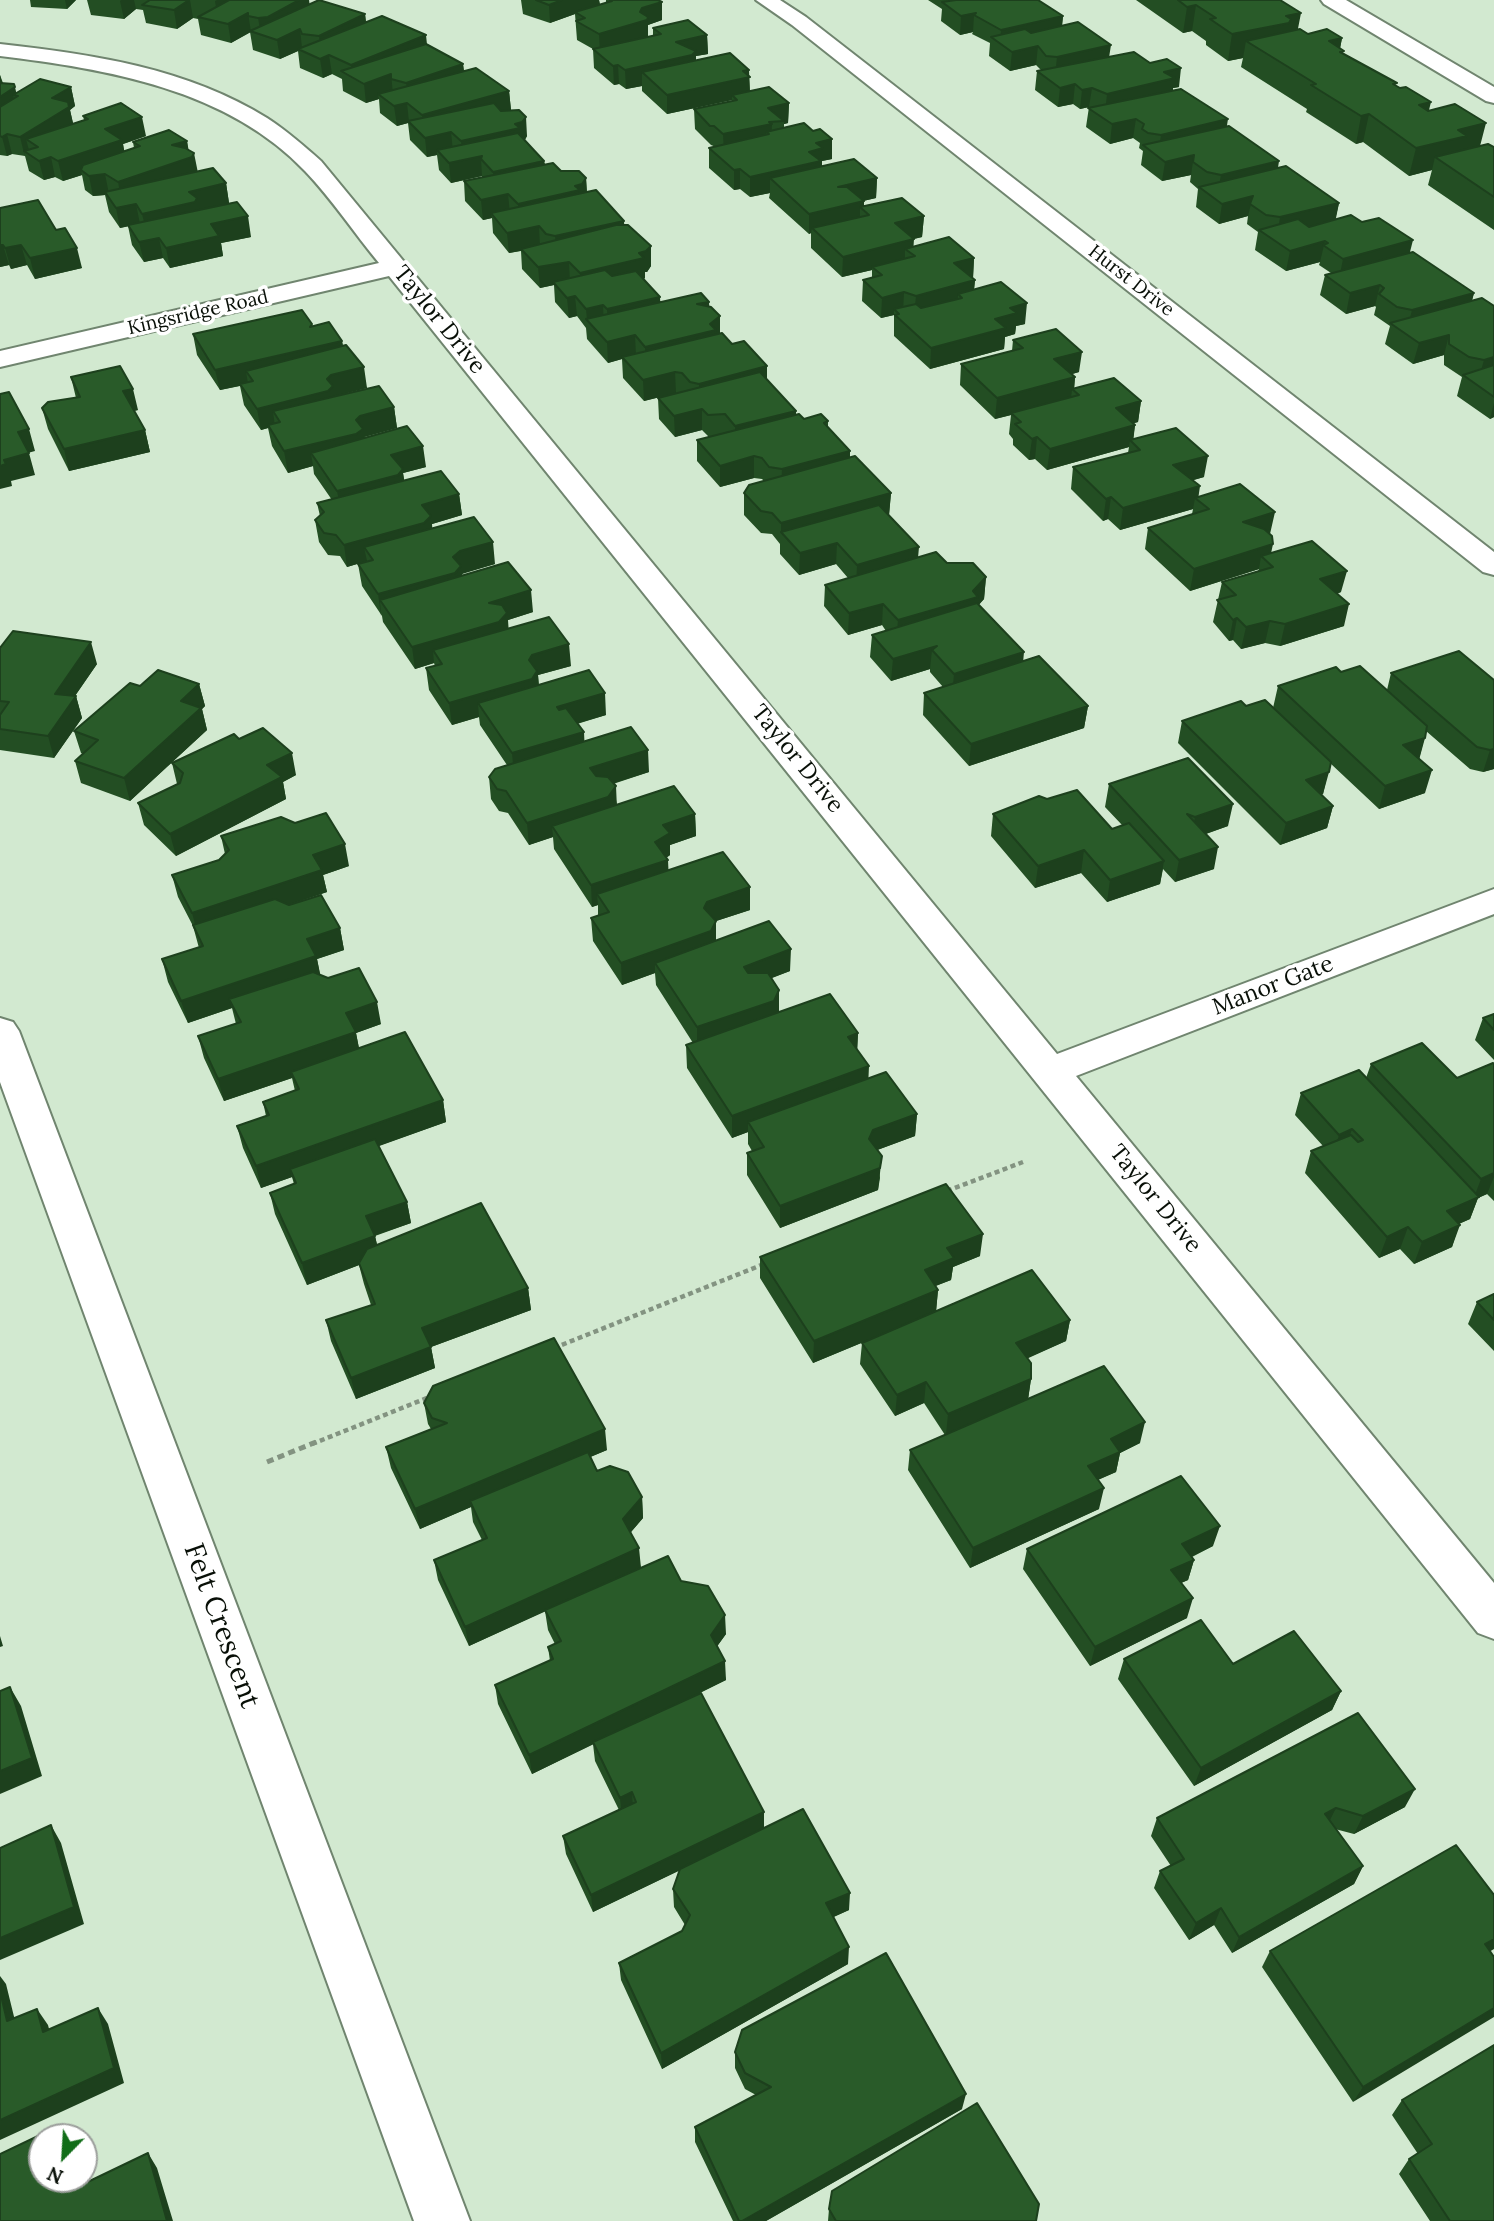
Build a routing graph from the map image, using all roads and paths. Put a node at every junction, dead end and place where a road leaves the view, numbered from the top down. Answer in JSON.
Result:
{"nodes":[{"id":1,"x":766,"y":0,"type":"edge"},
{"id":2,"x":1331,"y":0,"type":"edge"},
{"id":3,"x":0,"y":50,"type":"edge"},
{"id":4,"x":1494,"y":96,"type":"edge"},
{"id":5,"x":395,"y":267,"type":"junction"},
{"id":6,"x":0,"y":359,"type":"edge"},
{"id":7,"x":1494,"y":566,"type":"edge"},
{"id":8,"x":1494,"y":901,"type":"edge"},
{"id":9,"x":0,"y":1031,"type":"edge"},
{"id":10,"x":1051,"y":1071,"type":"junction"},
{"id":11,"x":1023,"y":1162,"type":"dead end"},
{"id":12,"x":946,"y":1192,"type":"edge"},
{"id":13,"x":766,"y":1263,"type":"edge"},
{"id":14,"x":549,"y":1350,"type":"edge"},
{"id":15,"x":433,"y":1396,"type":"edge"},
{"id":16,"x":267,"y":1462,"type":"dead end"},
{"id":17,"x":1494,"y":1618,"type":"edge"},
{"id":18,"x":443,"y":2221,"type":"edge"}],
"edges":[{"from":1,"to":7,"type":"street","name":"Hurst Drive"},
{"from":2,"to":4,"type":"street"},
{"from":3,"to":5,"type":"street","name":"Taylor Drive"},
{"from":5,"to":6,"type":"street","name":"Kingsridge Road"},
{"from":5,"to":10,"type":"street","name":"Taylor Drive"},
{"from":8,"to":10,"type":"street","name":"Manor Gate"},
{"from":9,"to":18,"type":"street","name":"Felt Crescent"},
{"from":10,"to":17,"type":"street","name":"Taylor Drive"},
{"from":11,"to":12,"type":"path"},
{"from":13,"to":14,"type":"path"},
{"from":15,"to":16,"type":"path"}]}
